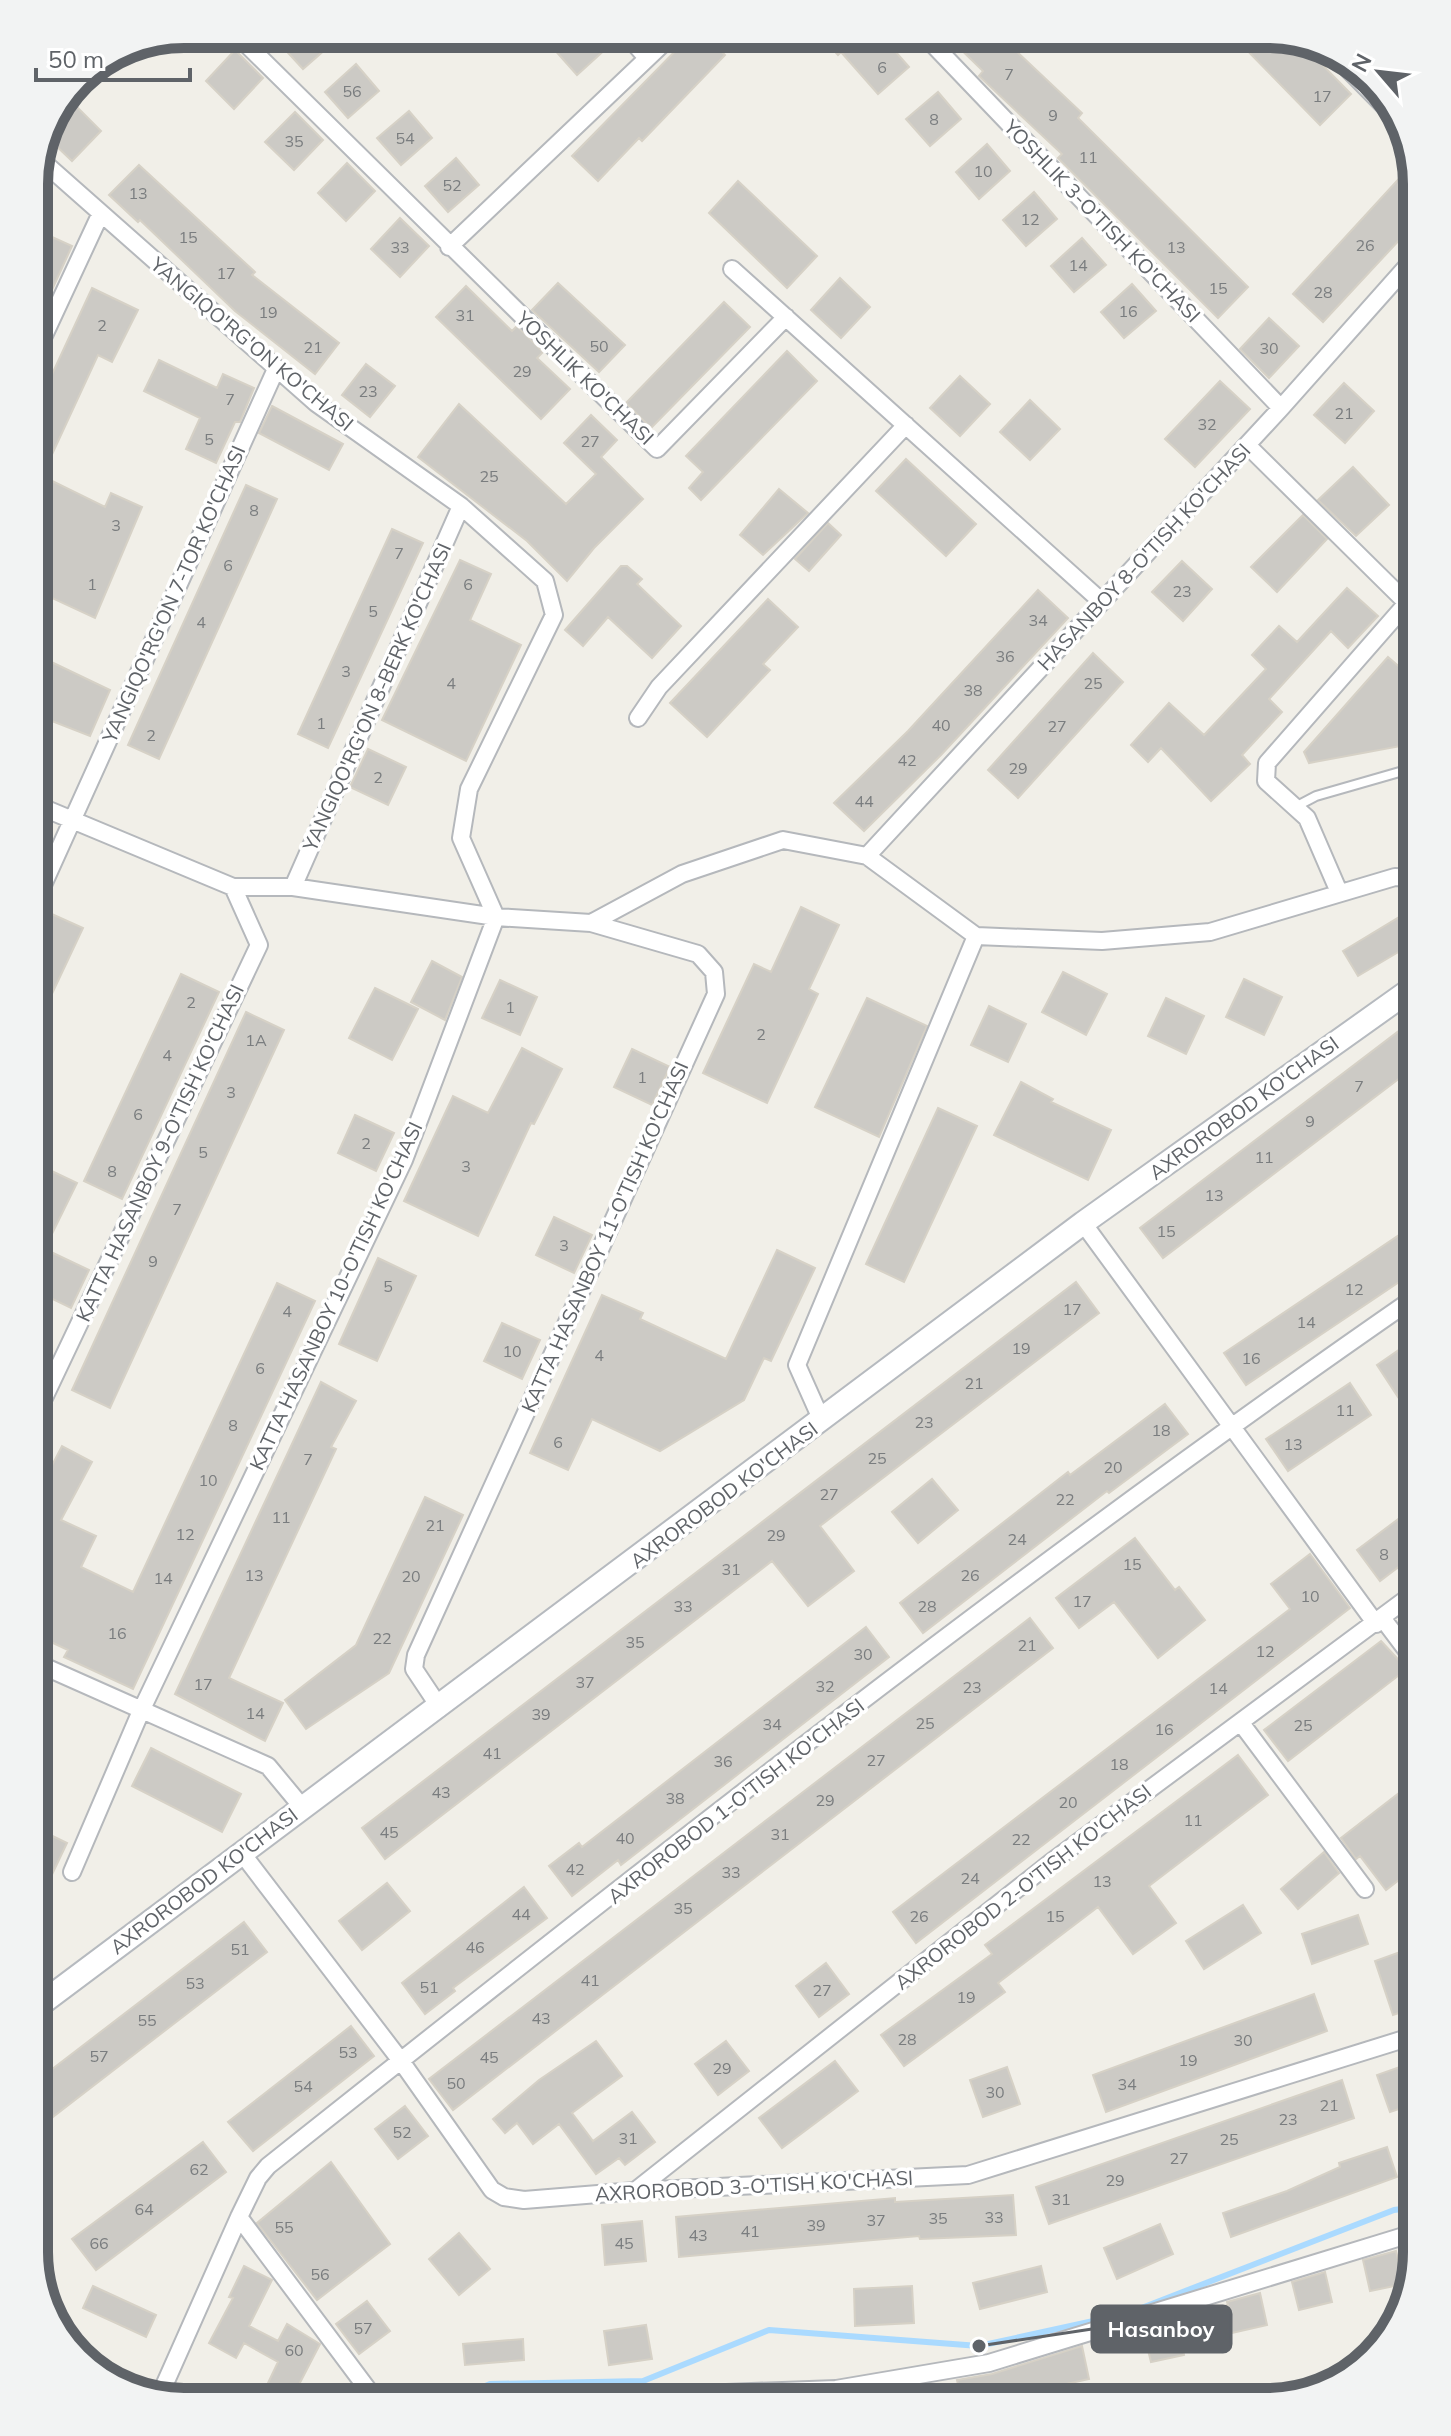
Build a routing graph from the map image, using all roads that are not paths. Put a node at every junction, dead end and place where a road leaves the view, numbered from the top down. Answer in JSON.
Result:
{"nodes":[{"id":1,"x":250,"y":48,"type":"edge"},
{"id":2,"x":638,"y":48,"type":"edge"},
{"id":3,"x":658,"y":48,"type":"edge"},
{"id":4,"x":936,"y":48,"type":"edge"},
{"id":5,"x":647,"y":58,"type":"junction"},
{"id":6,"x":49,"y":168,"type":"edge"},
{"id":7,"x":100,"y":215,"type":"junction"},
{"id":8,"x":449,"y":247,"type":"junction"},
{"id":9,"x":732,"y":269,"type":"dead end"},
{"id":10,"x":1403,"y":271,"type":"edge"},
{"id":11,"x":786,"y":317,"type":"junction"},
{"id":12,"x":48,"y":327,"type":"edge"},
{"id":13,"x":276,"y":369,"type":"junction"},
{"id":14,"x":1281,"y":408,"type":"junction"},
{"id":15,"x":906,"y":425,"type":"junction"},
{"id":16,"x":1247,"y":445,"type":"junction"},
{"id":17,"x":461,"y":506,"type":"junction"},
{"id":18,"x":1403,"y":596,"type":"edge"},
{"id":19,"x":1102,"y":602,"type":"junction"},
{"id":20,"x":1403,"y":615,"type":"edge"},
{"id":21,"x":638,"y":718,"type":"dead end"},
{"id":22,"x":1403,"y":771,"type":"edge"},
{"id":23,"x":1297,"y":806,"type":"junction"},
{"id":24,"x":48,"y":810,"type":"edge"},
{"id":25,"x":74,"y":821,"type":"junction"},
{"id":26,"x":867,"y":856,"type":"junction"},
{"id":27,"x":48,"y":876,"type":"edge"},
{"id":28,"x":1403,"y":877,"type":"edge"},
{"id":29,"x":233,"y":887,"type":"junction"},
{"id":30,"x":293,"y":887,"type":"junction"},
{"id":31,"x":1339,"y":892,"type":"junction"},
{"id":32,"x":496,"y":917,"type":"junction"},
{"id":33,"x":591,"y":923,"type":"junction"},
{"id":34,"x":976,"y":936,"type":"junction"},
{"id":35,"x":1403,"y":995,"type":"edge"},
{"id":36,"x":1083,"y":1223,"type":"junction"},
{"id":37,"x":1403,"y":1306,"type":"edge"},
{"id":38,"x":48,"y":1390,"type":"edge"},
{"id":39,"x":822,"y":1421,"type":"junction"},
{"id":40,"x":1229,"y":1426,"type":"junction"},
{"id":41,"x":1403,"y":1603,"type":"edge"},
{"id":42,"x":1380,"y":1622,"type":"junction"},
{"id":43,"x":1403,"y":1648,"type":"edge"},
{"id":44,"x":48,"y":1668,"type":"edge"},
{"id":45,"x":440,"y":1708,"type":"junction"},
{"id":46,"x":141,"y":1711,"type":"junction"},
{"id":47,"x":1241,"y":1723,"type":"junction"},
{"id":48,"x":302,"y":1807,"type":"junction"},
{"id":49,"x":241,"y":1852,"type":"junction"},
{"id":50,"x":72,"y":1872,"type":"dead end"},
{"id":51,"x":1365,"y":1889,"type":"dead end"},
{"id":52,"x":48,"y":1998,"type":"edge"},
{"id":53,"x":1403,"y":2039,"type":"edge"},
{"id":54,"x":401,"y":2061,"type":"junction"},
{"id":55,"x":635,"y":2191,"type":"junction"},
{"id":56,"x":239,"y":2217,"type":"junction"},
{"id":57,"x":1403,"y":2236,"type":"edge"},
{"id":58,"x":164,"y":2386,"type":"edge"},
{"id":59,"x":367,"y":2388,"type":"edge"},
{"id":60,"x":842,"y":2388,"type":"edge"}],
"edges":[{"from":1,"to":8,"type":"street","name":"YOSHLIK KO'CHASI"},
{"from":2,"to":5,"type":"street"},
{"from":3,"to":5,"type":"street"},
{"from":4,"to":14,"type":"street","name":"YOSHLIK 3-O'TISH KO'CHASI"},
{"from":5,"to":8,"type":"street"},
{"from":6,"to":7,"type":"street","name":"YANGIQO'RG'ON KO'CHASI"},
{"from":7,"to":12,"type":"street"},
{"from":7,"to":13,"type":"street","name":"YANGIQO'RG'ON KO'CHASI"},
{"from":8,"to":11,"type":"street","name":"YOSHLIK KO'CHASI"},
{"from":9,"to":11,"type":"street"},
{"from":10,"to":14,"type":"street","name":"HASANBOY 8-O'TISH KO'CHASI"},
{"from":11,"to":15,"type":"street"},
{"from":13,"to":17,"type":"street","name":"YANGIQO'RG'ON KO'CHASI"},
{"from":13,"to":25,"type":"street","name":"YANGIQO'RG'ON 7-TOR KO'CHASI"},
{"from":14,"to":16,"type":"street","name":"HASANBOY 8-O'TISH KO'CHASI"},
{"from":15,"to":19,"type":"street"},
{"from":15,"to":21,"type":"street"},
{"from":16,"to":18,"type":"street"},
{"from":16,"to":19,"type":"street","name":"HASANBOY 8-O'TISH KO'CHASI"},
{"from":17,"to":30,"type":"street","name":"YANGIQO'RG'ON 8-BERK KO'CHASI"},
{"from":17,"to":32,"type":"street","name":"YANGIQO'RG'ON KO'CHASI"},
{"from":19,"to":26,"type":"street","name":"HASANBOY 8-O'TISH KO'CHASI"},
{"from":20,"to":23,"type":"street"},
{"from":22,"to":23,"type":"lane"},
{"from":23,"to":31,"type":"street"},
{"from":24,"to":25,"type":"street"},
{"from":25,"to":27,"type":"street","name":"YANGIQO'RG'ON 7-TOR KO'CHASI"},
{"from":25,"to":29,"type":"street"},
{"from":26,"to":33,"type":"street"},
{"from":26,"to":34,"type":"street"},
{"from":28,"to":31,"type":"street"},
{"from":29,"to":30,"type":"street","name":"KATTA HASANBOY 11-O'TISH KO'CHASI"},
{"from":29,"to":38,"type":"street","name":"KATTA HASANBOY 9-O'TISH KO'CHASI"},
{"from":30,"to":32,"type":"street","name":"KATTA HASANBOY 11-O'TISH KO'CHASI"},
{"from":31,"to":34,"type":"street"},
{"from":32,"to":33,"type":"street","name":"KATTA HASANBOY 11-O'TISH KO'CHASI"},
{"from":32,"to":46,"type":"street","name":"KATTA HASANBOY 10-O'TISH KO'CHASI"},
{"from":33,"to":45,"type":"street","name":"KATTA HASANBOY 11-O'TISH KO'CHASI"},
{"from":34,"to":39,"type":"street"},
{"from":35,"to":36,"type":"street","name":"AXROROBOD KO'CHASI"},
{"from":36,"to":39,"type":"street","name":"AXROROBOD KO'CHASI"},
{"from":36,"to":40,"type":"street"},
{"from":37,"to":40,"type":"street","name":"AXROROBOD 1-O'TISH KO'CHASI"},
{"from":39,"to":45,"type":"street","name":"AXROROBOD KO'CHASI"},
{"from":40,"to":42,"type":"street"},
{"from":40,"to":54,"type":"street","name":"AXROROBOD 1-O'TISH KO'CHASI"},
{"from":41,"to":42,"type":"street","name":"AXROROBOD 2-O'TISH KO'CHASI"},
{"from":42,"to":43,"type":"street"},
{"from":42,"to":47,"type":"street","name":"AXROROBOD 2-O'TISH KO'CHASI"},
{"from":44,"to":46,"type":"street"},
{"from":45,"to":48,"type":"street","name":"AXROROBOD KO'CHASI"},
{"from":46,"to":48,"type":"street"},
{"from":46,"to":50,"type":"street","name":"KATTA HASANBOY 10-O'TISH KO'CHASI"},
{"from":47,"to":51,"type":"street"},
{"from":47,"to":55,"type":"street","name":"AXROROBOD 2-O'TISH KO'CHASI"},
{"from":48,"to":49,"type":"street","name":"AXROROBOD KO'CHASI"},
{"from":49,"to":52,"type":"street","name":"AXROROBOD KO'CHASI"},
{"from":49,"to":54,"type":"street","name":"AXROROBOD 3-O'TISH KO'CHASI"},
{"from":53,"to":55,"type":"street","name":"AXROROBOD 3-O'TISH KO'CHASI"},
{"from":54,"to":55,"type":"street","name":"AXROROBOD 3-O'TISH KO'CHASI"},
{"from":54,"to":56,"type":"street","name":"AXROROBOD 1-O'TISH KO'CHASI"},
{"from":56,"to":58,"type":"street","name":"AXROROBOD 1-O'TISH KO'CHASI"},
{"from":56,"to":59,"type":"street"},
{"from":57,"to":60,"type":"street"}]}
